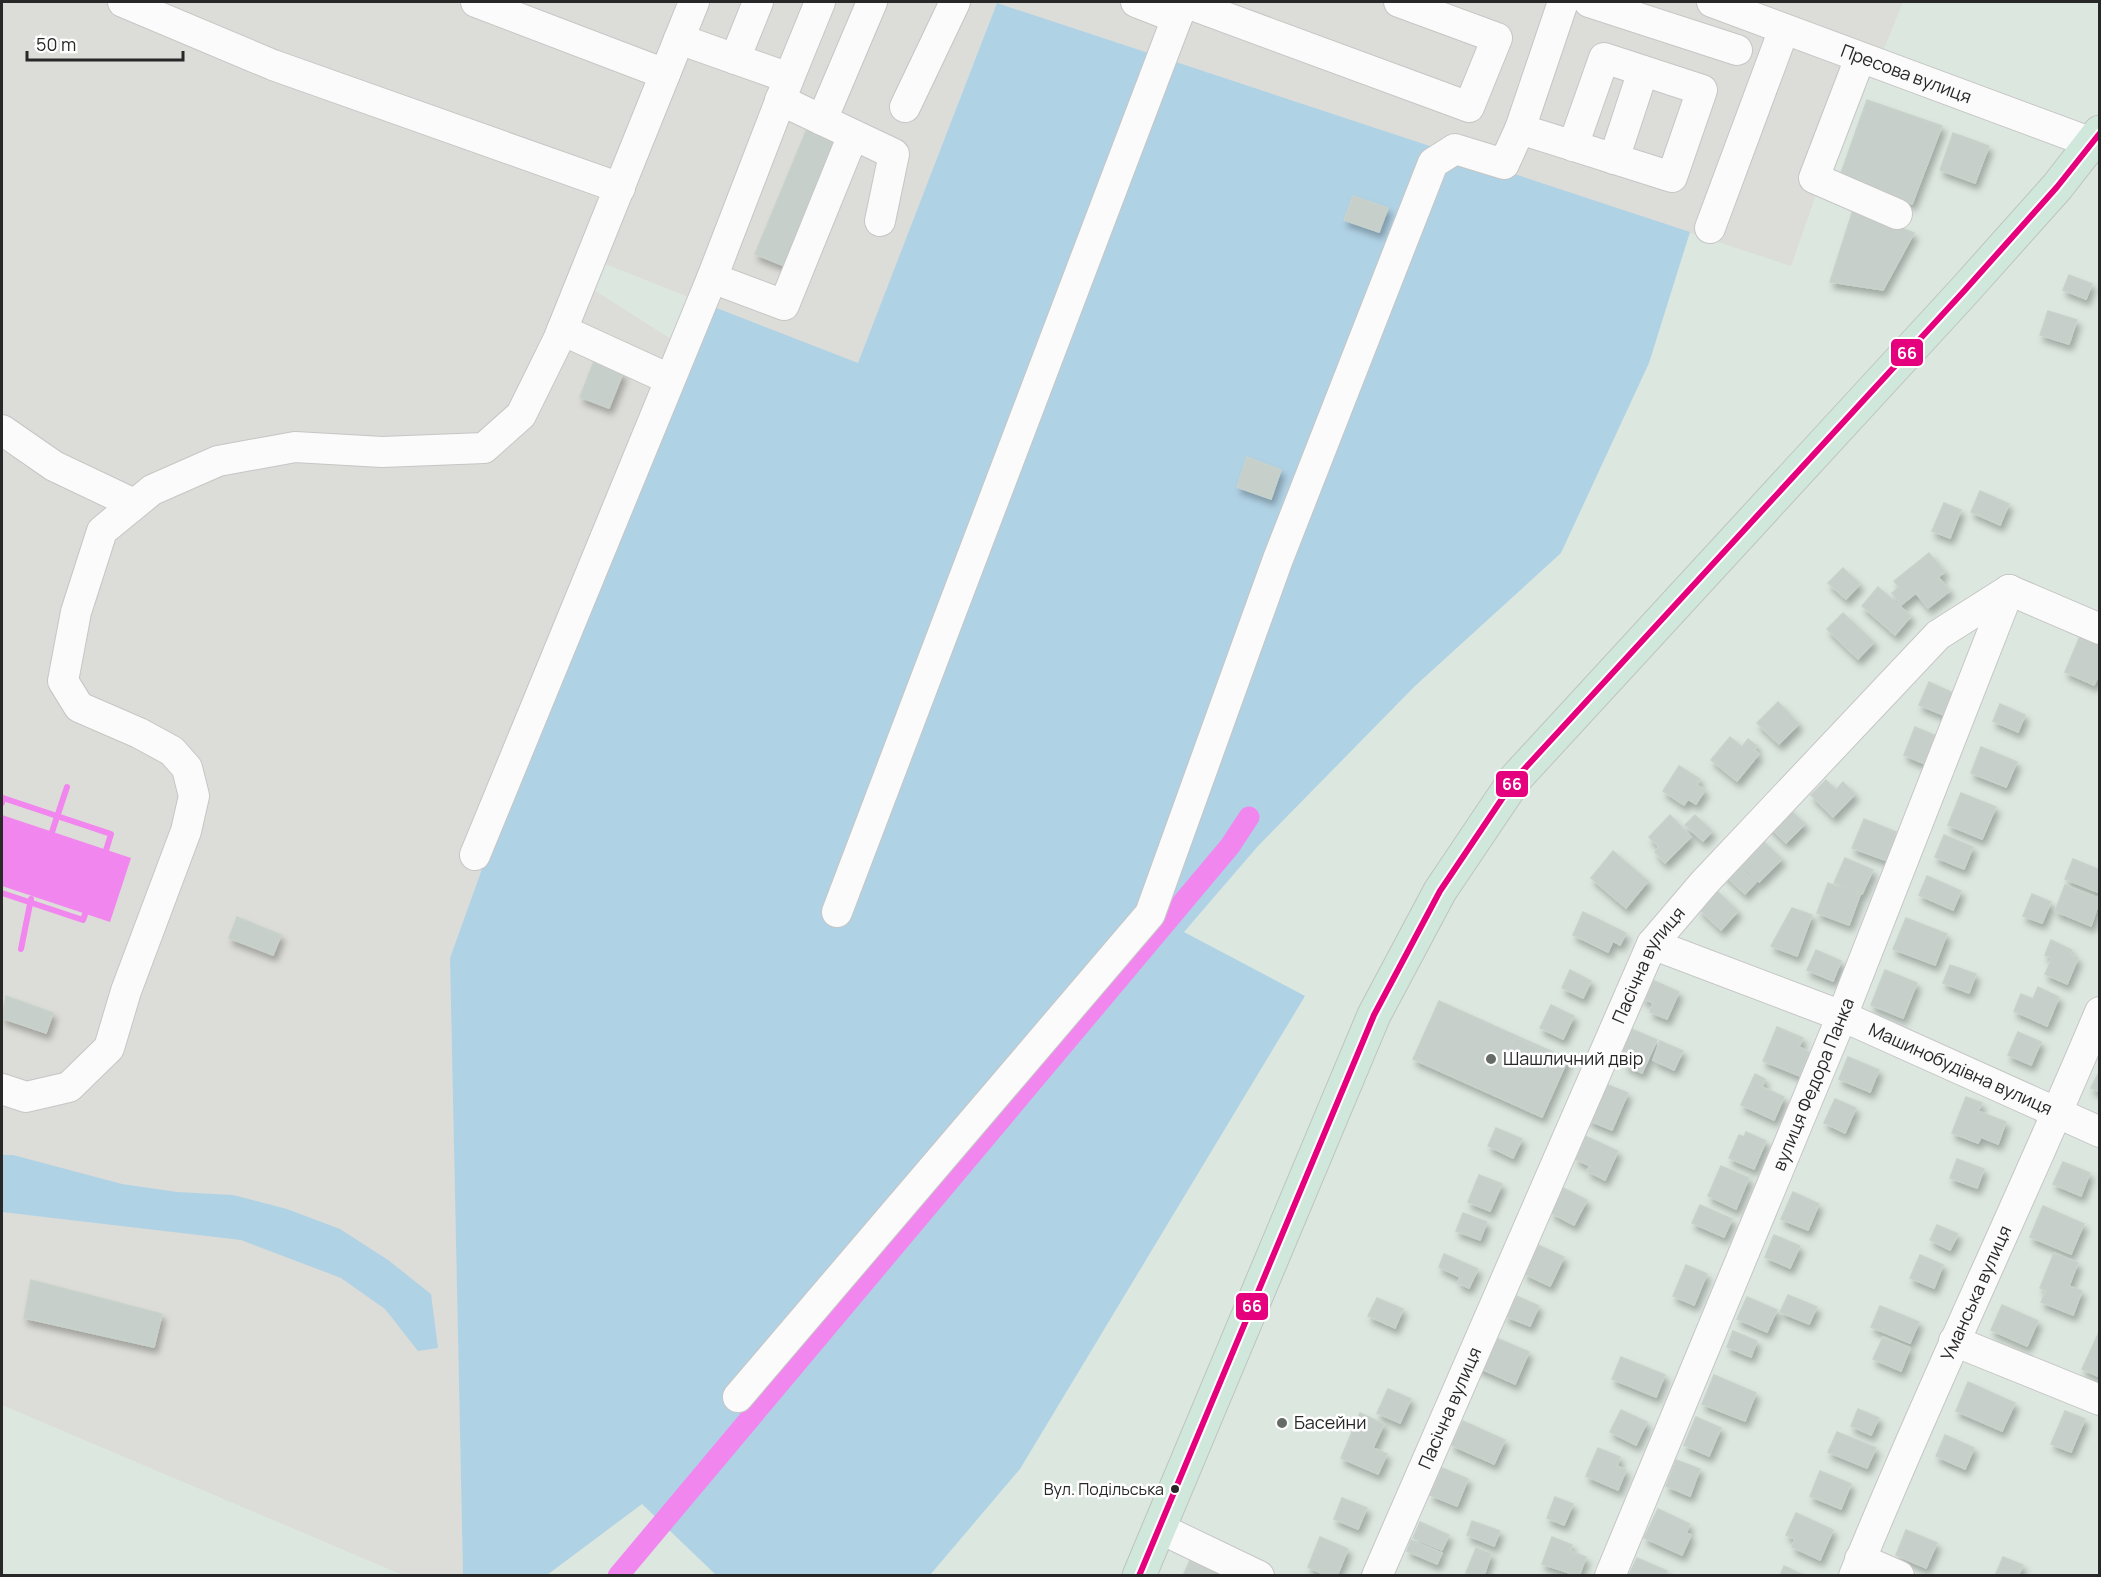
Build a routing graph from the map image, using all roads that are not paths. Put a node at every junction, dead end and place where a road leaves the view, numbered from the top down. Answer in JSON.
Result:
{"nodes":[{"id":1,"x":123,"y":2,"type":"edge"},
{"id":2,"x":476,"y":2,"type":"edge"},
{"id":3,"x":694,"y":2,"type":"edge"},
{"id":4,"x":758,"y":2,"type":"edge"},
{"id":5,"x":820,"y":2,"type":"edge"},
{"id":6,"x":872,"y":2,"type":"edge"},
{"id":7,"x":955,"y":2,"type":"edge"},
{"id":8,"x":1136,"y":2,"type":"edge"},
{"id":9,"x":1399,"y":2,"type":"edge"},
{"id":10,"x":1563,"y":2,"type":"edge"},
{"id":11,"x":1590,"y":2,"type":"edge"},
{"id":12,"x":1712,"y":2,"type":"edge"},
{"id":13,"x":1181,"y":7,"type":"edge"},
{"id":14,"x":1784,"y":29,"type":"junction"},
{"id":15,"x":679,"y":39,"type":"junction"},
{"id":16,"x":1737,"y":50,"type":"dead end"},
{"id":17,"x":1860,"y":58,"type":"junction"},
{"id":18,"x":735,"y":59,"type":"junction"},
{"id":19,"x":1644,"y":71,"type":"junction"},
{"id":20,"x":665,"y":74,"type":"junction"},
{"id":21,"x":785,"y":89,"type":"junction"},
{"id":22,"x":905,"y":107,"type":"dead end"},
{"id":23,"x":822,"y":120,"type":"junction"},
{"id":24,"x":1520,"y":129,"type":"junction"},
{"id":25,"x":853,"y":135,"type":"junction"},
{"id":26,"x":2097,"y":140,"type":"edge"},
{"id":27,"x":1573,"y":146,"type":"junction"},
{"id":28,"x":1614,"y":159,"type":"junction"},
{"id":29,"x":620,"y":188,"type":"junction"},
{"id":30,"x":1897,"y":214,"type":"dead end"},
{"id":31,"x":880,"y":221,"type":"dead end"},
{"id":32,"x":1710,"y":228,"type":"dead end"},
{"id":33,"x":712,"y":278,"type":"junction"},
{"id":34,"x":562,"y":330,"type":"junction"},
{"id":35,"x":669,"y":379,"type":"junction"},
{"id":36,"x":2,"y":430,"type":"edge"},
{"id":37,"x":134,"y":504,"type":"junction"},
{"id":38,"x":2009,"y":590,"type":"junction"},
{"id":39,"x":2100,"y":629,"type":"edge"},
{"id":40,"x":475,"y":855,"type":"dead end"},
{"id":41,"x":837,"y":912,"type":"dead end"},
{"id":42,"x":1652,"y":944,"type":"junction"},
{"id":43,"x":2100,"y":1012,"type":"edge"},
{"id":44,"x":1842,"y":1016,"type":"junction"},
{"id":45,"x":2,"y":1089,"type":"edge"},
{"id":46,"x":2057,"y":1114,"type":"junction"},
{"id":47,"x":2100,"y":1132,"type":"edge"},
{"id":48,"x":1954,"y":1341,"type":"junction"},
{"id":49,"x":738,"y":1397,"type":"dead end"},
{"id":50,"x":2100,"y":1400,"type":"edge"},
{"id":51,"x":1159,"y":1528,"type":"junction"},
{"id":52,"x":1857,"y":1567,"type":"edge"},
{"id":53,"x":1139,"y":1575,"type":"edge"},
{"id":54,"x":1258,"y":1575,"type":"edge"},
{"id":55,"x":1377,"y":1575,"type":"edge"},
{"id":56,"x":1610,"y":1575,"type":"edge"},
{"id":57,"x":1899,"y":1575,"type":"edge"}],
"edges":[{"from":1,"to":29,"type":"street"},
{"from":2,"to":20,"type":"street"},
{"from":3,"to":15,"type":"street"},
{"from":4,"to":18,"type":"street"},
{"from":5,"to":21,"type":"street"},
{"from":6,"to":23,"type":"street"},
{"from":7,"to":22,"type":"street"},
{"from":8,"to":13,"type":"street"},
{"from":9,"to":13,"type":"street"},
{"from":10,"to":24,"type":"street"},
{"from":11,"to":16,"type":"street"},
{"from":12,"to":14,"type":"street","name":"Пресова вулиця"},
{"from":13,"to":41,"type":"street"},
{"from":14,"to":17,"type":"street","name":"Пресова вулиця"},
{"from":14,"to":32,"type":"street"},
{"from":15,"to":18,"type":"street"},
{"from":15,"to":20,"type":"street"},
{"from":17,"to":26,"type":"street","name":"Пресова вулиця"},
{"from":17,"to":30,"type":"street"},
{"from":18,"to":21,"type":"street"},
{"from":19,"to":27,"type":"street"},
{"from":19,"to":28,"type":"street"},
{"from":19,"to":28,"type":"street"},
{"from":20,"to":29,"type":"street"},
{"from":21,"to":23,"type":"street"},
{"from":21,"to":33,"type":"street"},
{"from":23,"to":25,"type":"street"},
{"from":24,"to":27,"type":"street"},
{"from":24,"to":49,"type":"street"},
{"from":25,"to":31,"type":"street"},
{"from":25,"to":33,"type":"street"},
{"from":26,"to":51,"type":"main road"},
{"from":27,"to":28,"type":"street"},
{"from":29,"to":34,"type":"street"},
{"from":33,"to":35,"type":"street"},
{"from":34,"to":35,"type":"street"},
{"from":34,"to":37,"type":"street"},
{"from":35,"to":40,"type":"street"},
{"from":36,"to":37,"type":"street"},
{"from":37,"to":45,"type":"street"},
{"from":38,"to":39,"type":"street"},
{"from":38,"to":42,"type":"street","name":"Пасічна вулиця"},
{"from":38,"to":44,"type":"street","name":"вулиця Федора Панка"},
{"from":42,"to":44,"type":"street","name":"Машинобудівна вулиця"},
{"from":42,"to":55,"type":"street","name":"Пасічна вулиця"},
{"from":43,"to":46,"type":"street","name":"Уманська вулиця"},
{"from":44,"to":46,"type":"street","name":"Машинобудівна вулиця"},
{"from":44,"to":56,"type":"street","name":"вулиця Федора Панка"},
{"from":46,"to":47,"type":"street","name":"Машинобудівна вулиця"},
{"from":46,"to":48,"type":"street","name":"Уманська вулиця"},
{"from":48,"to":50,"type":"street"},
{"from":48,"to":52,"type":"street","name":"Уманська вулиця"},
{"from":51,"to":53,"type":"main road"},
{"from":51,"to":54,"type":"street"},
{"from":52,"to":57,"type":"street"}]}
